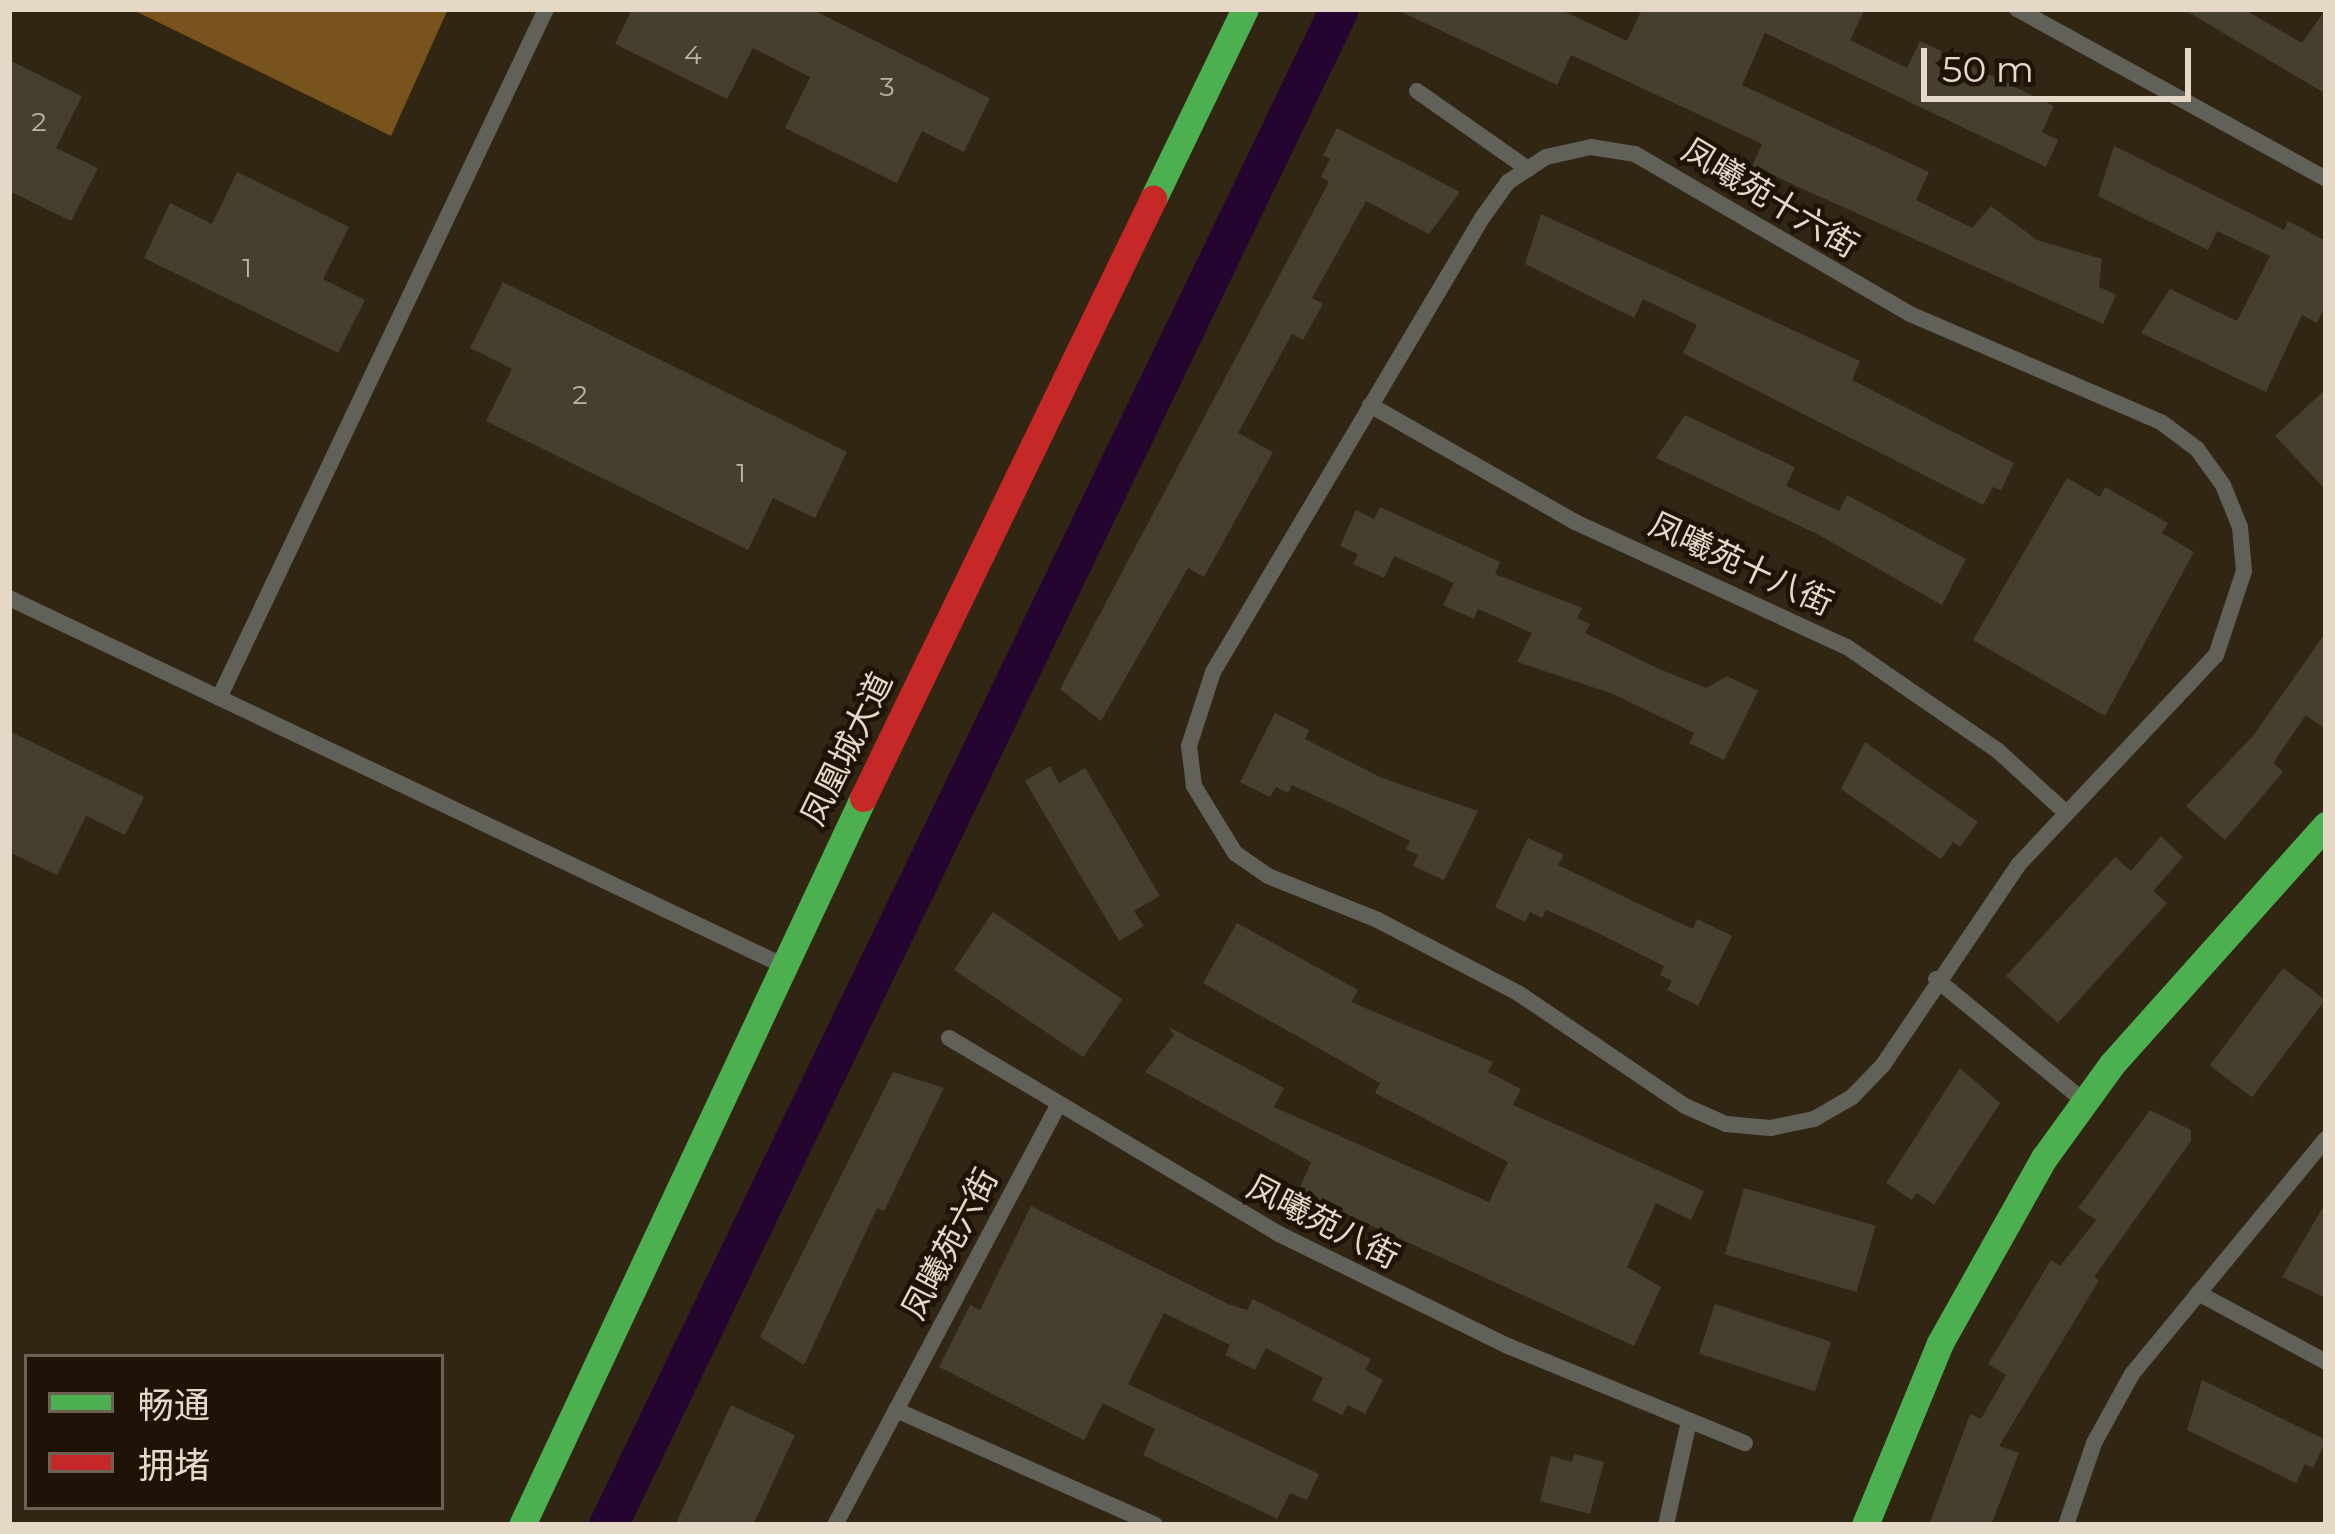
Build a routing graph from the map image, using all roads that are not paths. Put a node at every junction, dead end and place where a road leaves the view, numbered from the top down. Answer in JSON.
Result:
{"nodes":[{"id":1,"x":546,"y":9,"type":"edge"},
{"id":2,"x":1245,"y":9,"type":"edge"},
{"id":3,"x":2017,"y":9,"type":"edge"},
{"id":4,"x":1418,"y":91,"type":"dead end"},
{"id":5,"x":1528,"y":169,"type":"junction"},
{"id":6,"x":2326,"y":179,"type":"edge"},
{"id":7,"x":1370,"y":405,"type":"junction"},
{"id":8,"x":9,"y":598,"type":"edge"},
{"id":9,"x":219,"y":698,"type":"junction"},
{"id":10,"x":2064,"y":811,"type":"junction"},
{"id":11,"x":2326,"y":825,"type":"edge"},
{"id":12,"x":782,"y":965,"type":"junction"},
{"id":13,"x":1936,"y":979,"type":"junction"},
{"id":14,"x":949,"y":1037,"type":"dead end"},
{"id":15,"x":2085,"y":1101,"type":"junction"},
{"id":16,"x":1057,"y":1107,"type":"junction"},
{"id":17,"x":2326,"y":1139,"type":"edge"},
{"id":18,"x":2198,"y":1293,"type":"junction"},
{"id":19,"x":2326,"y":1362,"type":"edge"},
{"id":20,"x":896,"y":1410,"type":"junction"},
{"id":21,"x":1689,"y":1421,"type":"junction"},
{"id":22,"x":1745,"y":1442,"type":"dead end"},
{"id":23,"x":522,"y":1525,"type":"edge"},
{"id":24,"x":835,"y":1525,"type":"edge"},
{"id":25,"x":1155,"y":1525,"type":"edge"},
{"id":26,"x":1666,"y":1525,"type":"edge"},
{"id":27,"x":1864,"y":1525,"type":"edge"},
{"id":28,"x":2066,"y":1525,"type":"edge"}],
"edges":[{"from":1,"to":9,"type":"lane"},
{"from":2,"to":12,"type":"main road","name":"凤凰城大道"},
{"from":3,"to":6,"type":"lane"},
{"from":4,"to":5,"type":"lane"},
{"from":5,"to":7,"type":"lane","name":"凤曦苑十六街"},
{"from":5,"to":10,"type":"lane","name":"凤曦苑十六街"},
{"from":7,"to":10,"type":"lane","name":"凤曦苑十八街"},
{"from":7,"to":13,"type":"lane","name":"凤曦苑十六街"},
{"from":8,"to":9,"type":"lane"},
{"from":9,"to":12,"type":"lane"},
{"from":10,"to":13,"type":"lane","name":"凤曦苑十六街"},
{"from":11,"to":15,"type":"main road"},
{"from":12,"to":23,"type":"main road","name":"凤凰城大道"},
{"from":13,"to":15,"type":"lane"},
{"from":14,"to":16,"type":"lane","name":"凤曦苑八街"},
{"from":15,"to":27,"type":"main road"},
{"from":16,"to":20,"type":"lane","name":"凤曦苑六街"},
{"from":16,"to":21,"type":"lane","name":"凤曦苑八街"},
{"from":17,"to":18,"type":"lane"},
{"from":18,"to":19,"type":"lane"},
{"from":18,"to":28,"type":"lane"},
{"from":20,"to":24,"type":"lane","name":"凤曦苑六街"},
{"from":20,"to":25,"type":"lane"},
{"from":21,"to":22,"type":"lane","name":"凤曦苑八街"},
{"from":21,"to":26,"type":"lane"}]}
